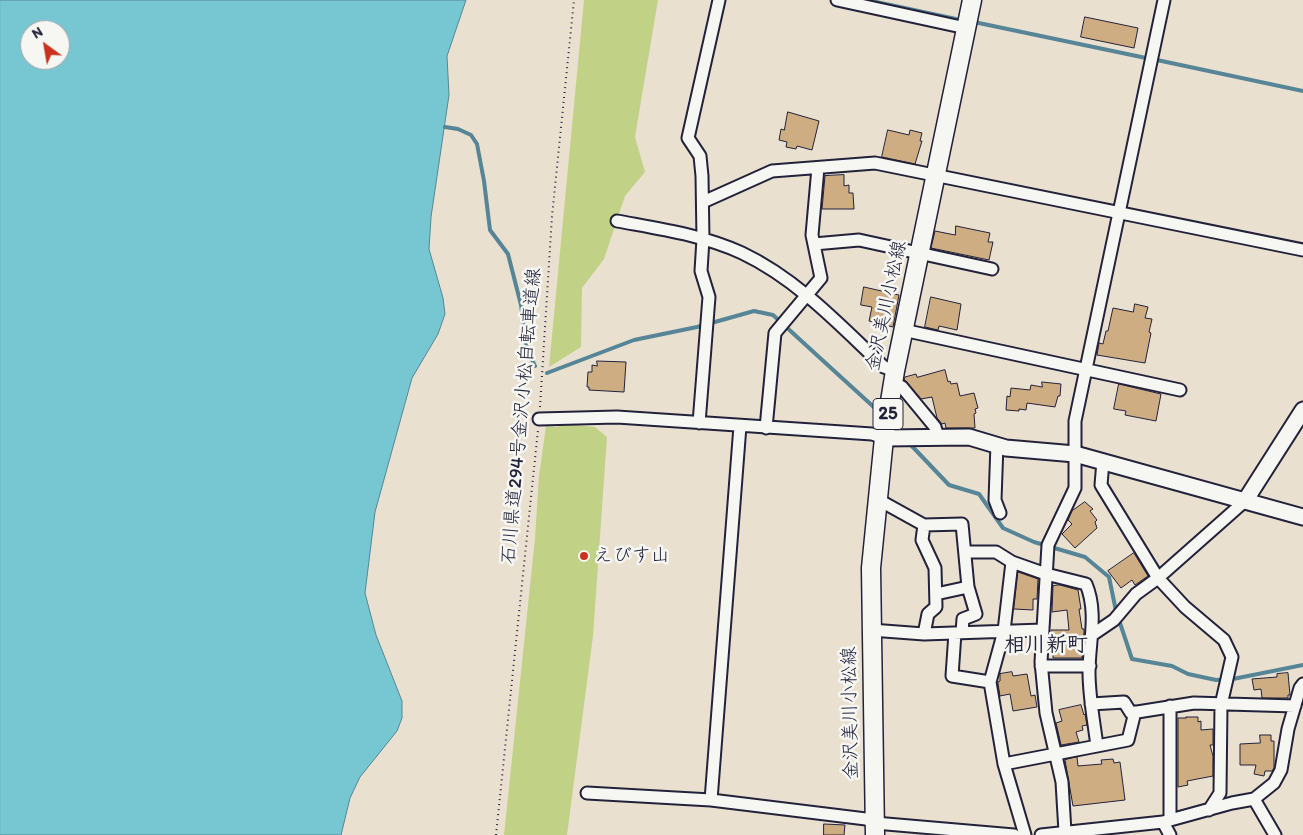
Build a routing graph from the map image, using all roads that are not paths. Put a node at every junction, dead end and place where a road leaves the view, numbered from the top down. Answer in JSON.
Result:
{"nodes":[{"id":1,"x":719,"y":0,"type":"edge"},
{"id":2,"x":837,"y":0,"type":"edge"},
{"id":3,"x":972,"y":0,"type":"edge"},
{"id":4,"x":1164,"y":0,"type":"edge"},
{"id":5,"x":966,"y":28,"type":"junction"},
{"id":6,"x":818,"y":168,"type":"junction"},
{"id":7,"x":936,"y":175,"type":"junction"},
{"id":8,"x":702,"y":202,"type":"junction"},
{"id":9,"x":1118,"y":212,"type":"junction"},
{"id":10,"x":617,"y":221,"type":"dead end"},
{"id":11,"x":703,"y":239,"type":"junction"},
{"id":12,"x":814,"y":244,"type":"junction"},
{"id":13,"x":1303,"y":250,"type":"edge"},
{"id":14,"x":920,"y":254,"type":"junction"},
{"id":15,"x":992,"y":269,"type":"dead end"},
{"id":16,"x":806,"y":296,"type":"junction"},
{"id":17,"x":904,"y":330,"type":"junction"},
{"id":18,"x":1085,"y":370,"type":"junction"},
{"id":19,"x":894,"y":377,"type":"junction"},
{"id":20,"x":1180,"y":390,"type":"dead end"},
{"id":21,"x":1303,"y":410,"type":"edge"},
{"id":22,"x":539,"y":419,"type":"road end"},
{"id":23,"x":699,"y":423,"type":"junction"},
{"id":24,"x":740,"y":426,"type":"junction"},
{"id":25,"x":766,"y":428,"type":"junction"},
{"id":26,"x":938,"y":437,"type":"junction"},
{"id":27,"x":884,"y":438,"type":"junction"},
{"id":28,"x":997,"y":444,"type":"junction"},
{"id":29,"x":1075,"y":454,"type":"junction"},
{"id":30,"x":1103,"y":461,"type":"junction"},
{"id":31,"x":877,"y":499,"type":"junction"},
{"id":32,"x":1245,"y":501,"type":"junction"},
{"id":33,"x":1000,"y":513,"type":"dead end"},
{"id":34,"x":1303,"y":516,"type":"edge"},
{"id":35,"x":924,"y":525,"type":"junction"},
{"id":36,"x":965,"y":552,"type":"junction"},
{"id":37,"x":1012,"y":562,"type":"junction"},
{"id":38,"x":1046,"y":574,"type":"junction"},
{"id":39,"x":1158,"y":578,"type":"junction"},
{"id":40,"x":968,"y":587,"type":"junction"},
{"id":41,"x":936,"y":594,"type":"junction"},
{"id":42,"x":871,"y":630,"type":"junction"},
{"id":43,"x":1043,"y":630,"type":"junction"},
{"id":44,"x":1004,"y":631,"type":"junction"},
{"id":45,"x":959,"y":633,"type":"junction"},
{"id":46,"x":924,"y":634,"type":"junction"},
{"id":47,"x":1092,"y":635,"type":"junction"},
{"id":48,"x":1041,"y":666,"type":"junction"},
{"id":49,"x":1090,"y":666,"type":"junction"},
{"id":50,"x":990,"y":682,"type":"junction"},
{"id":51,"x":1303,"y":684,"type":"edge"},
{"id":52,"x":1091,"y":704,"type":"junction"},
{"id":53,"x":1221,"y":704,"type":"junction"},
{"id":54,"x":1170,"y":706,"type":"junction"},
{"id":55,"x":1295,"y":706,"type":"junction"},
{"id":56,"x":1135,"y":712,"type":"junction"},
{"id":57,"x":1097,"y":746,"type":"junction"},
{"id":58,"x":1055,"y":754,"type":"junction"},
{"id":59,"x":1004,"y":764,"type":"junction"},
{"id":60,"x":587,"y":793,"type":"dead end"},
{"id":61,"x":1254,"y":799,"type":"junction"},
{"id":62,"x":711,"y":800,"type":"junction"},
{"id":63,"x":1209,"y":810,"type":"junction"},
{"id":64,"x":1166,"y":821,"type":"junction"},
{"id":65,"x":875,"y":829,"type":"edge"},
{"id":66,"x":1065,"y":834,"type":"edge"},
{"id":67,"x":1014,"y":835,"type":"edge"},
{"id":68,"x":1025,"y":835,"type":"edge"},
{"id":69,"x":1041,"y":835,"type":"edge"},
{"id":70,"x":1170,"y":835,"type":"edge"},
{"id":71,"x":1275,"y":835,"type":"edge"}],
"edges":[{"from":1,"to":8,"type":"street"},
{"from":2,"to":5,"type":"street"},
{"from":3,"to":5,"type":"main road","name":"金沢美川小松線","number":"25"},
{"from":4,"to":9,"type":"street"},
{"from":5,"to":7,"type":"main road","name":"金沢美川小松線","number":"25"},
{"from":6,"to":7,"type":"street"},
{"from":6,"to":8,"type":"street"},
{"from":6,"to":12,"type":"street"},
{"from":7,"to":9,"type":"street"},
{"from":7,"to":14,"type":"main road","name":"金沢美川小松線","number":"25"},
{"from":8,"to":11,"type":"street"},
{"from":9,"to":13,"type":"street"},
{"from":9,"to":18,"type":"street"},
{"from":10,"to":11,"type":"street"},
{"from":11,"to":16,"type":"street"},
{"from":11,"to":23,"type":"street"},
{"from":12,"to":14,"type":"street"},
{"from":12,"to":16,"type":"street"},
{"from":14,"to":15,"type":"street"},
{"from":14,"to":17,"type":"main road","name":"金沢美川小松線","number":"25"},
{"from":16,"to":19,"type":"street"},
{"from":16,"to":25,"type":"street"},
{"from":17,"to":18,"type":"street"},
{"from":17,"to":19,"type":"main road","name":"金沢美川小松線","number":"25"},
{"from":18,"to":20,"type":"street"},
{"from":18,"to":29,"type":"street"},
{"from":19,"to":26,"type":"street"},
{"from":19,"to":27,"type":"main road","name":"金沢美川小松線","number":"25"},
{"from":21,"to":32,"type":"street"},
{"from":22,"to":23,"type":"street"},
{"from":23,"to":24,"type":"street"},
{"from":24,"to":25,"type":"street"},
{"from":24,"to":62,"type":"street"},
{"from":25,"to":27,"type":"street"},
{"from":26,"to":27,"type":"street"},
{"from":26,"to":28,"type":"street"},
{"from":27,"to":31,"type":"main road","name":"金沢美川小松線","number":"25"},
{"from":28,"to":29,"type":"street"},
{"from":28,"to":33,"type":"street"},
{"from":29,"to":30,"type":"street"},
{"from":29,"to":38,"type":"street"},
{"from":30,"to":32,"type":"street"},
{"from":30,"to":39,"type":"street"},
{"from":31,"to":35,"type":"street"},
{"from":31,"to":42,"type":"main road","name":"金沢美川小松線","number":"25"},
{"from":32,"to":34,"type":"street"},
{"from":32,"to":39,"type":"street"},
{"from":35,"to":36,"type":"street"},
{"from":35,"to":41,"type":"street"},
{"from":36,"to":37,"type":"street"},
{"from":36,"to":40,"type":"street"},
{"from":37,"to":38,"type":"street"},
{"from":37,"to":44,"type":"street"},
{"from":38,"to":43,"type":"street"},
{"from":38,"to":47,"type":"street"},
{"from":39,"to":47,"type":"street"},
{"from":39,"to":53,"type":"street"},
{"from":40,"to":41,"type":"street"},
{"from":40,"to":45,"type":"street"},
{"from":41,"to":46,"type":"street"},
{"from":42,"to":46,"type":"street"},
{"from":42,"to":65,"type":"main road","name":"金沢美川小松線","number":"25"},
{"from":43,"to":44,"type":"street"},
{"from":43,"to":48,"type":"street"},
{"from":44,"to":45,"type":"street"},
{"from":44,"to":50,"type":"street"},
{"from":45,"to":46,"type":"street"},
{"from":45,"to":50,"type":"street"},
{"from":47,"to":49,"type":"street"},
{"from":48,"to":49,"type":"street"},
{"from":48,"to":58,"type":"street"},
{"from":49,"to":52,"type":"street"},
{"from":50,"to":59,"type":"street"},
{"from":51,"to":55,"type":"street"},
{"from":52,"to":56,"type":"street"},
{"from":52,"to":57,"type":"street"},
{"from":53,"to":54,"type":"street"},
{"from":53,"to":55,"type":"street"},
{"from":53,"to":63,"type":"street"},
{"from":54,"to":56,"type":"street"},
{"from":54,"to":64,"type":"street"},
{"from":55,"to":61,"type":"street"},
{"from":56,"to":57,"type":"street"},
{"from":57,"to":58,"type":"street"},
{"from":58,"to":59,"type":"street"},
{"from":58,"to":66,"type":"street"},
{"from":59,"to":68,"type":"street"},
{"from":60,"to":62,"type":"street"},
{"from":61,"to":63,"type":"street"},
{"from":61,"to":71,"type":"street"},
{"from":62,"to":65,"type":"street"},
{"from":63,"to":64,"type":"street"},
{"from":64,"to":66,"type":"street"},
{"from":64,"to":70,"type":"street"},
{"from":65,"to":67,"type":"street"},
{"from":66,"to":69,"type":"street"}]}
